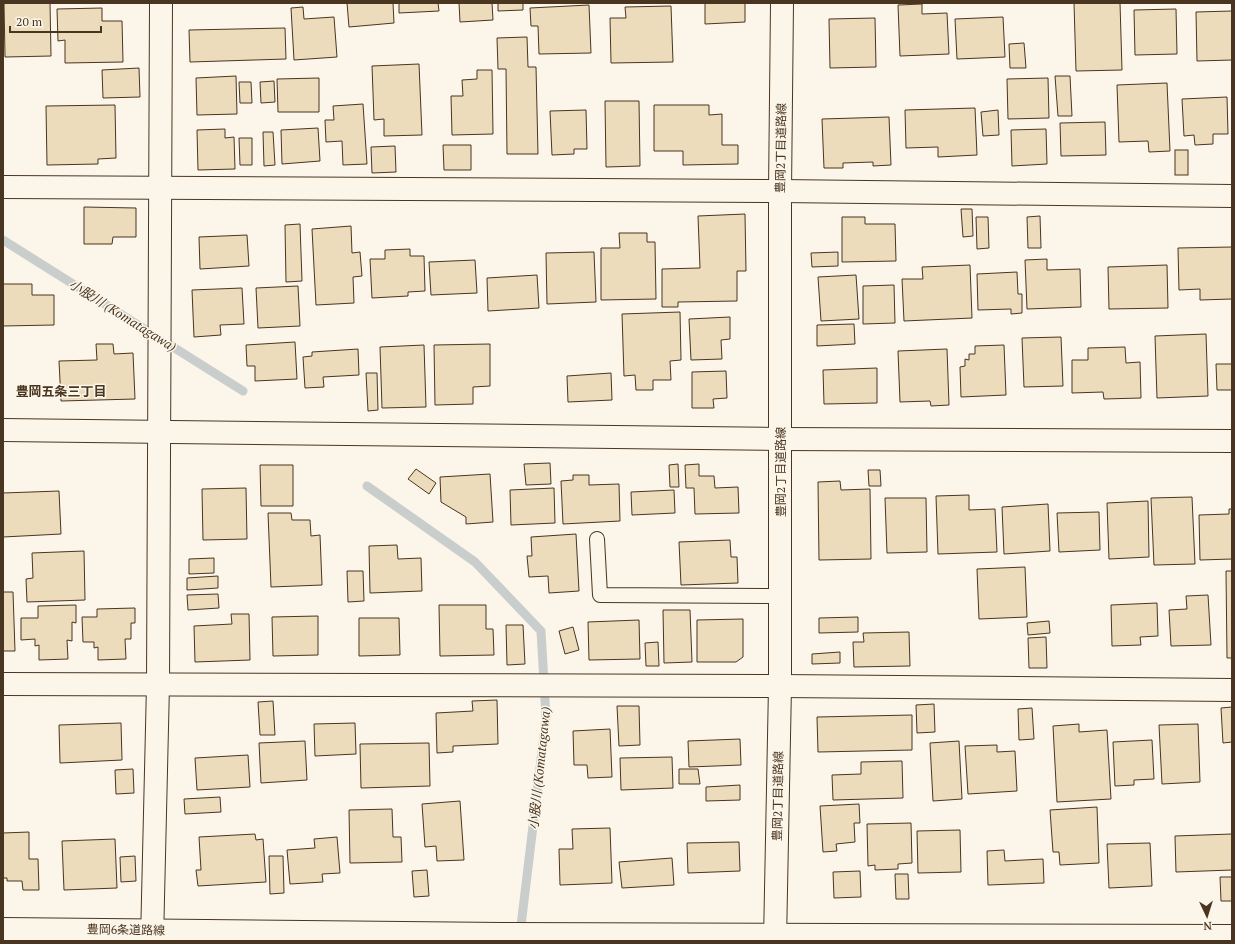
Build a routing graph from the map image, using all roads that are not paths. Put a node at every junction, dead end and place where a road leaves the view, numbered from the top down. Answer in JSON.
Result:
{"nodes":[{"id":1,"x":161,"y":3,"type":"edge"},
{"id":2,"x":782,"y":3,"type":"edge"},
{"id":3,"x":3,"y":188,"type":"edge"},
{"id":4,"x":160,"y":188,"type":"junction"},
{"id":5,"x":780,"y":191,"type":"junction"},
{"id":6,"x":1232,"y":196,"type":"edge"},
{"id":7,"x":3,"y":430,"type":"edge"},
{"id":8,"x":160,"y":431,"type":"junction"},
{"id":9,"x":781,"y":439,"type":"junction"},
{"id":10,"x":1232,"y":441,"type":"edge"},
{"id":11,"x":597,"y":539,"type":"dead end"},
{"id":12,"x":780,"y":596,"type":"junction"},
{"id":13,"x":3,"y":684,"type":"edge"},
{"id":14,"x":158,"y":685,"type":"junction"},
{"id":15,"x":780,"y":686,"type":"junction"},
{"id":16,"x":1232,"y":690,"type":"edge"},
{"id":17,"x":3,"y":929,"type":"edge"},
{"id":18,"x":152,"y":936,"type":"edge"},
{"id":19,"x":1232,"y":936,"type":"edge"},
{"id":20,"x":775,"y":938,"type":"edge"}],
"edges":[{"from":1,"to":4,"type":"street"},
{"from":2,"to":5,"type":"street","name":"豊岡2丁目道路線"},
{"from":3,"to":4,"type":"street"},
{"from":4,"to":5,"type":"street"},
{"from":4,"to":8,"type":"street"},
{"from":5,"to":6,"type":"street"},
{"from":5,"to":9,"type":"street","name":"豊岡2丁目道路線"},
{"from":7,"to":8,"type":"street"},
{"from":8,"to":9,"type":"street"},
{"from":8,"to":14,"type":"street"},
{"from":9,"to":10,"type":"street"},
{"from":9,"to":12,"type":"street","name":"豊岡2丁目道路線"},
{"from":11,"to":12,"type":"lane"},
{"from":12,"to":15,"type":"street","name":"豊岡2丁目道路線"},
{"from":13,"to":14,"type":"street"},
{"from":14,"to":15,"type":"street"},
{"from":14,"to":18,"type":"street"},
{"from":15,"to":16,"type":"street"},
{"from":15,"to":20,"type":"street","name":"豊岡2丁目道路線"},
{"from":17,"to":18,"type":"street","name":"豊岡6条道路線"},
{"from":18,"to":20,"type":"street","name":"豊岡6条道路線"},
{"from":19,"to":20,"type":"street","name":"豊岡6条道路線"}]}
